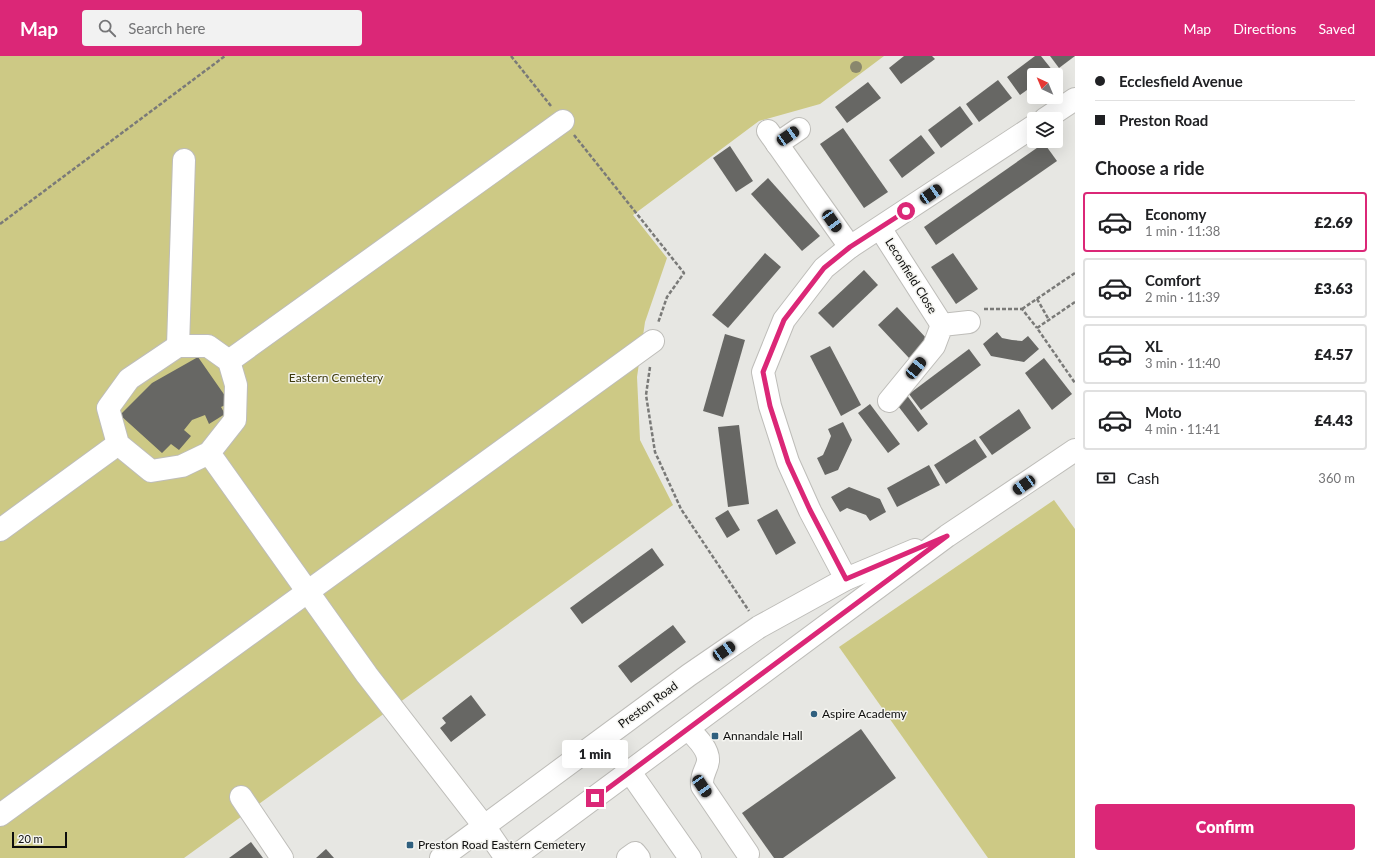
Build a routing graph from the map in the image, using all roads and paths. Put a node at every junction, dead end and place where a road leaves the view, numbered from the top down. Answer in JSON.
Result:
{"nodes":[{"id":1,"x":225,"y":56,"type":"edge"},
{"id":2,"x":1075,"y":99,"type":"edge"},
{"id":3,"x":1056,"y":112,"type":"edge"},
{"id":4,"x":563,"y":121,"type":"dead end"},
{"id":5,"x":799,"y":129,"type":"dead end"},
{"id":6,"x":1027,"y":131,"type":"edge"},
{"id":7,"x":184,"y":160,"type":"dead end"},
{"id":8,"x":0,"y":224,"type":"edge"},
{"id":9,"x":880,"y":228,"type":"junction"},
{"id":10,"x":850,"y":247,"type":"junction"},
{"id":11,"x":1075,"y":272,"type":"edge"},
{"id":12,"x":1037,"y":299,"type":"junction"},
{"id":13,"x":1075,"y":302,"type":"edge"},
{"id":14,"x":1022,"y":309,"type":"junction"},
{"id":15,"x":1049,"y":320,"type":"junction"},
{"id":16,"x":969,"y":322,"type":"joint"},
{"id":17,"x":942,"y":325,"type":"junction"},
{"id":18,"x":1037,"y":328,"type":"junction"},
{"id":19,"x":653,"y":341,"type":"dead end"},
{"id":20,"x":178,"y":346,"type":"junction"},
{"id":21,"x":229,"y":361,"type":"junction"},
{"id":22,"x":1075,"y":383,"type":"edge"},
{"id":23,"x":889,"y":401,"type":"dead end"},
{"id":24,"x":118,"y":444,"type":"junction"},
{"id":25,"x":1075,"y":450,"type":"edge"},
{"id":26,"x":209,"y":453,"type":"junction"},
{"id":27,"x":0,"y":530,"type":"edge"},
{"id":28,"x":947,"y":536,"type":"junction"},
{"id":29,"x":846,"y":579,"type":"junction"},
{"id":30,"x":307,"y":590,"type":"junction"},
{"id":31,"x":688,"y":729,"type":"junction"},
{"id":32,"x":630,"y":772,"type":"junction"},
{"id":33,"x":241,"y":797,"type":"dead end"},
{"id":34,"x":0,"y":815,"type":"edge"},
{"id":35,"x":484,"y":826,"type":"junction"},
{"id":36,"x":748,"y":854,"type":"dead end"},
{"id":37,"x":282,"y":858,"type":"edge"},
{"id":38,"x":441,"y":858,"type":"edge"},
{"id":39,"x":506,"y":858,"type":"edge"},
{"id":40,"x":513,"y":858,"type":"edge"},
{"id":41,"x":628,"y":858,"type":"edge"},
{"id":42,"x":639,"y":858,"type":"edge"},
{"id":43,"x":690,"y":858,"type":"edge"}],
"edges":[{"from":1,"to":8,"type":"path"},
{"from":2,"to":3,"type":"street"},
{"from":4,"to":21,"type":"street"},
{"from":5,"to":10,"type":"street"},
{"from":6,"to":9,"type":"street"},
{"from":7,"to":20,"type":"street"},
{"from":9,"to":10,"type":"street"},
{"from":9,"to":17,"type":"street","name":"Leconfield Close"},
{"from":10,"to":29,"type":"street"},
{"from":11,"to":12,"type":"path"},
{"from":12,"to":14,"type":"path"},
{"from":12,"to":15,"type":"path"},
{"from":13,"to":15,"type":"path"},
{"from":14,"to":16,"type":"path"},
{"from":14,"to":18,"type":"path"},
{"from":15,"to":18,"type":"path"},
{"from":16,"to":17,"type":"street","name":"Leconfield Close"},
{"from":17,"to":23,"type":"street","name":"Leconfield Close"},
{"from":18,"to":22,"type":"path"},
{"from":19,"to":30,"type":"street"},
{"from":20,"to":21,"type":"street"},
{"from":20,"to":24,"type":"street"},
{"from":21,"to":26,"type":"street"},
{"from":24,"to":26,"type":"street"},
{"from":24,"to":27,"type":"street"},
{"from":25,"to":28,"type":"street"},
{"from":26,"to":30,"type":"street"},
{"from":28,"to":29,"type":"street","name":"Preston Road"},
{"from":28,"to":31,"type":"street"},
{"from":29,"to":35,"type":"street","name":"Preston Road"},
{"from":30,"to":34,"type":"street"},
{"from":30,"to":35,"type":"street"},
{"from":31,"to":32,"type":"street"},
{"from":31,"to":36,"type":"street"},
{"from":32,"to":40,"type":"street"},
{"from":32,"to":43,"type":"street"},
{"from":33,"to":37,"type":"street"},
{"from":35,"to":38,"type":"street","name":"Preston Road"},
{"from":35,"to":39,"type":"street"},
{"from":41,"to":42,"type":"street"}]}
